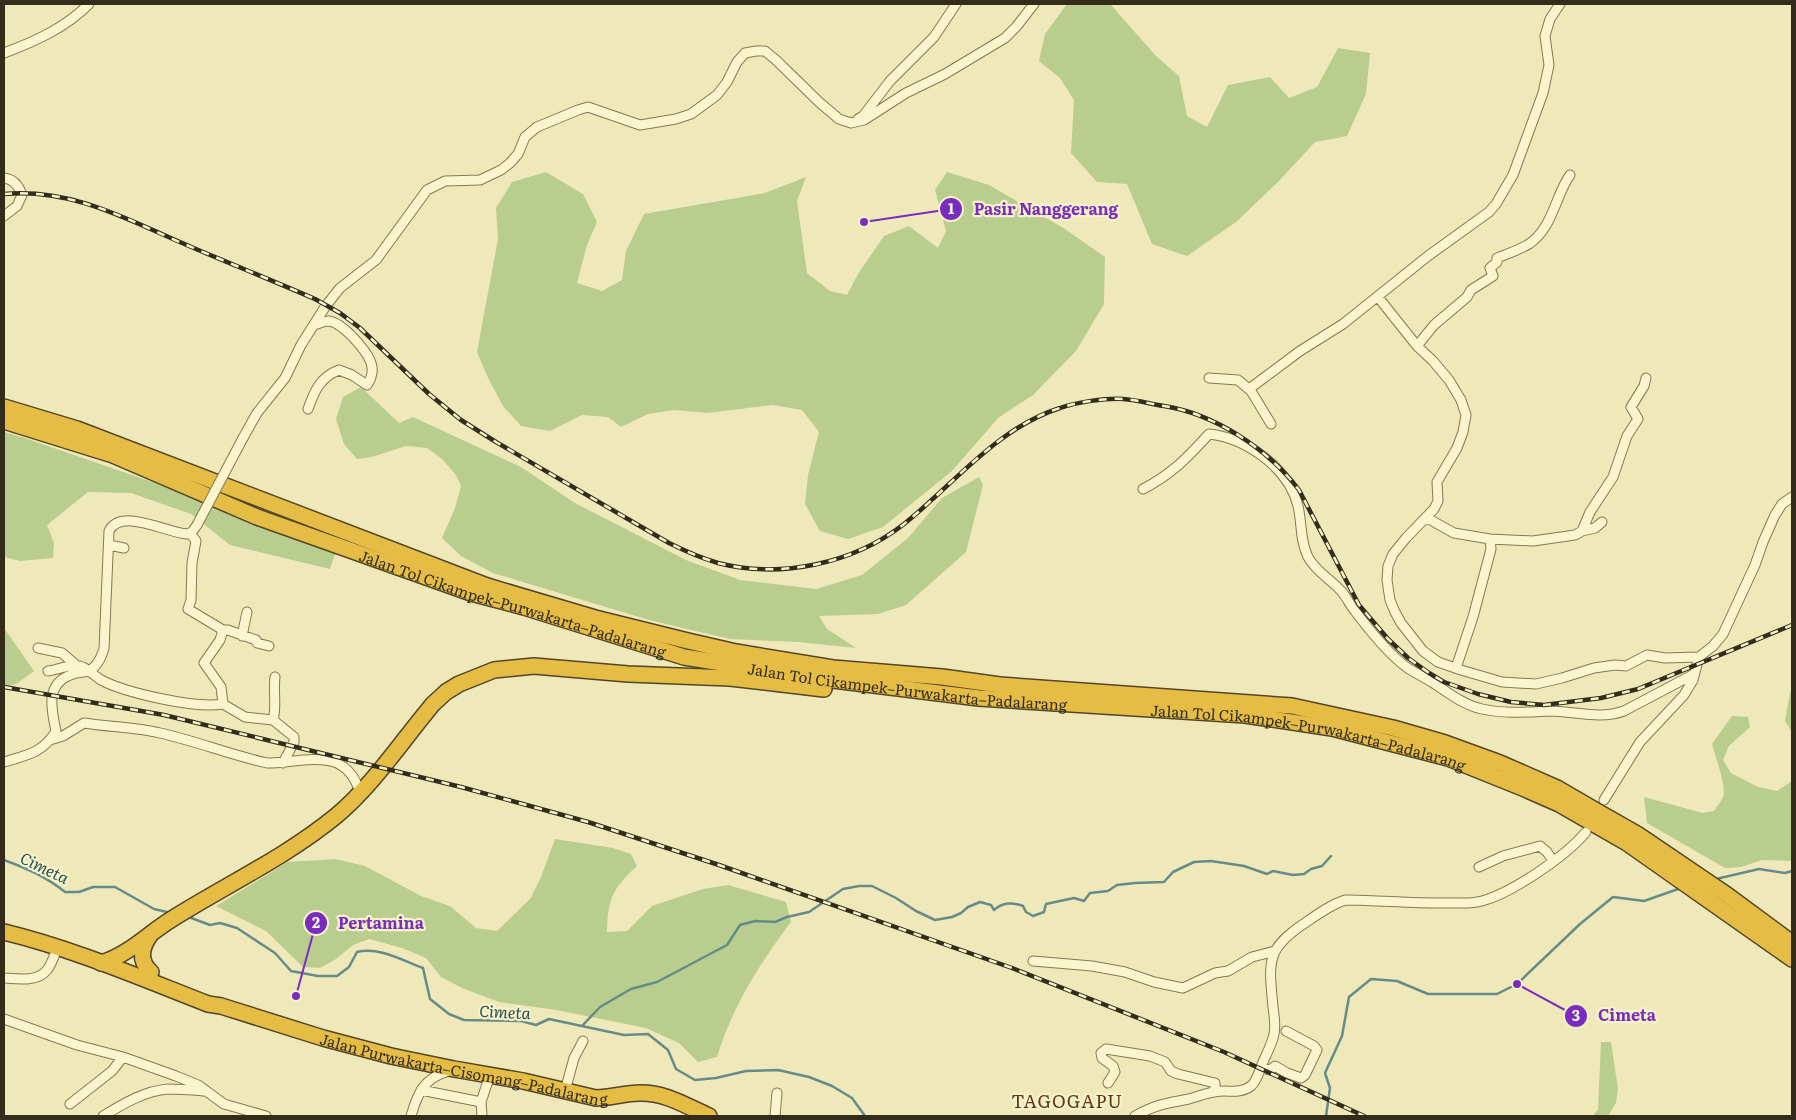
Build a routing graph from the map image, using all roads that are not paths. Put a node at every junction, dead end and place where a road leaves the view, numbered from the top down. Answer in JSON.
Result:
{"nodes":[{"id":1,"x":90,"y":4,"type":"edge"},
{"id":2,"x":956,"y":4,"type":"edge"},
{"id":3,"x":1034,"y":4,"type":"edge"},
{"id":4,"x":1560,"y":4,"type":"edge"},
{"id":5,"x":4,"y":53,"type":"edge"},
{"id":6,"x":851,"y":123,"type":"junction"},
{"id":7,"x":1570,"y":174,"type":"dead end"},
{"id":8,"x":4,"y":178,"type":"edge"},
{"id":9,"x":4,"y":216,"type":"edge"},
{"id":10,"x":1378,"y":296,"type":"junction"},
{"id":11,"x":314,"y":326,"type":"junction"},
{"id":12,"x":1417,"y":346,"type":"junction"},
{"id":13,"x":1209,"y":378,"type":"dead end"},
{"id":14,"x":1646,"y":378,"type":"dead end"},
{"id":15,"x":1249,"y":389,"type":"junction"},
{"id":16,"x":4,"y":407,"type":"edge"},
{"id":17,"x":308,"y":409,"type":"dead end"},
{"id":18,"x":4,"y":421,"type":"edge"},
{"id":19,"x":1271,"y":424,"type":"dead end"},
{"id":20,"x":1143,"y":489,"type":"dead end"},
{"id":21,"x":1792,"y":497,"type":"edge"},
{"id":22,"x":1428,"y":518,"type":"junction"},
{"id":23,"x":1602,"y":522,"type":"dead end"},
{"id":24,"x":1582,"y":531,"type":"junction"},
{"id":25,"x":190,"y":533,"type":"junction"},
{"id":26,"x":1490,"y":539,"type":"junction"},
{"id":27,"x":108,"y":545,"type":"junction"},
{"id":28,"x":124,"y":548,"type":"dead end"},
{"id":29,"x":247,"y":612,"type":"dead end"},
{"id":30,"x":223,"y":630,"type":"junction"},
{"id":31,"x":242,"y":636,"type":"junction"},
{"id":32,"x":269,"y":646,"type":"dead end"},
{"id":33,"x":38,"y":648,"type":"dead end"},
{"id":34,"x":1700,"y":657,"type":"junction"},
{"id":35,"x":76,"y":665,"type":"junction"},
{"id":36,"x":1456,"y":668,"type":"junction"},
{"id":37,"x":48,"y":671,"type":"dead end"},
{"id":38,"x":90,"y":671,"type":"junction"},
{"id":39,"x":1694,"y":674,"type":"junction"},
{"id":40,"x":275,"y":677,"type":"dead end"},
{"id":41,"x":918,"y":690,"type":"junction"},
{"id":42,"x":222,"y":704,"type":"junction"},
{"id":43,"x":273,"y":720,"type":"junction"},
{"id":44,"x":50,"y":740,"type":"junction"},
{"id":45,"x":4,"y":762,"type":"edge"},
{"id":46,"x":283,"y":763,"type":"junction"},
{"id":47,"x":360,"y":793,"type":"junction"},
{"id":48,"x":1604,"y":800,"type":"dead end"},
{"id":49,"x":1586,"y":832,"type":"dead end"},
{"id":50,"x":1632,"y":838,"type":"junction"},
{"id":51,"x":1553,"y":861,"type":"junction"},
{"id":52,"x":1479,"y":867,"type":"dead end"},
{"id":53,"x":4,"y":926,"type":"edge"},
{"id":54,"x":154,"y":931,"type":"junction"},
{"id":55,"x":4,"y":932,"type":"edge"},
{"id":56,"x":1792,"y":943,"type":"edge"},
{"id":57,"x":58,"y":947,"type":"junction"},
{"id":58,"x":1275,"y":951,"type":"junction"},
{"id":59,"x":1792,"y":959,"type":"edge"},
{"id":60,"x":107,"y":960,"type":"junction"},
{"id":61,"x":1033,"y":961,"type":"dead end"},
{"id":62,"x":150,"y":972,"type":"junction"},
{"id":63,"x":4,"y":978,"type":"edge"},
{"id":64,"x":221,"y":1006,"type":"junction"},
{"id":65,"x":4,"y":1019,"type":"edge"},
{"id":66,"x":1286,"y":1031,"type":"dead end"},
{"id":67,"x":583,"y":1041,"type":"dead end"},
{"id":68,"x":123,"y":1056,"type":"junction"},
{"id":69,"x":1261,"y":1068,"type":"junction"},
{"id":70,"x":454,"y":1069,"type":"junction"},
{"id":71,"x":490,"y":1075,"type":"junction"},
{"id":72,"x":1108,"y":1083,"type":"dead end"},
{"id":73,"x":421,"y":1090,"type":"junction"},
{"id":74,"x":204,"y":1091,"type":"junction"},
{"id":75,"x":565,"y":1091,"type":"junction"},
{"id":76,"x":1215,"y":1092,"type":"junction"},
{"id":77,"x":777,"y":1093,"type":"dead end"},
{"id":78,"x":482,"y":1102,"type":"junction"},
{"id":79,"x":70,"y":1104,"type":"dead end"},
{"id":80,"x":102,"y":1116,"type":"edge"},
{"id":81,"x":266,"y":1116,"type":"edge"},
{"id":82,"x":411,"y":1116,"type":"edge"},
{"id":83,"x":482,"y":1116,"type":"edge"},
{"id":84,"x":709,"y":1116,"type":"edge"},
{"id":85,"x":775,"y":1116,"type":"edge"},
{"id":86,"x":1135,"y":1116,"type":"edge"}],
"edges":[{"from":1,"to":5,"type":"street"},
{"from":2,"to":6,"type":"street"},
{"from":3,"to":6,"type":"street"},
{"from":4,"to":10,"type":"street"},
{"from":6,"to":11,"type":"street"},
{"from":7,"to":12,"type":"street"},
{"from":8,"to":9,"type":"street"},
{"from":10,"to":12,"type":"street"},
{"from":10,"to":15,"type":"street"},
{"from":11,"to":17,"type":"street"},
{"from":11,"to":25,"type":"street","bridge":true},
{"from":12,"to":22,"type":"street"},
{"from":13,"to":15,"type":"street"},
{"from":14,"to":24,"type":"street"},
{"from":15,"to":19,"type":"street"},
{"from":16,"to":50,"type":"highway","name":"Jalan Tol Cikampek–Purwakarta–Padalarang"},
{"from":18,"to":41,"type":"highway","name":"Jalan Tol Cikampek–Purwakarta–Padalarang"},
{"from":20,"to":39,"type":"street"},
{"from":21,"to":34,"type":"street"},
{"from":22,"to":26,"type":"street"},
{"from":22,"to":36,"type":"street"},
{"from":23,"to":24,"type":"street"},
{"from":24,"to":26,"type":"street"},
{"from":25,"to":27,"type":"street"},
{"from":25,"to":30,"type":"street"},
{"from":26,"to":36,"type":"street"},
{"from":27,"to":28,"type":"street"},
{"from":27,"to":38,"type":"street"},
{"from":29,"to":31,"type":"street"},
{"from":30,"to":31,"type":"street"},
{"from":30,"to":42,"type":"street"},
{"from":31,"to":32,"type":"street"},
{"from":33,"to":35,"type":"street"},
{"from":34,"to":36,"type":"street"},
{"from":34,"to":39,"type":"street"},
{"from":35,"to":37,"type":"street"},
{"from":35,"to":38,"type":"street"},
{"from":38,"to":42,"type":"street"},
{"from":38,"to":44,"type":"street"},
{"from":39,"to":48,"type":"street"},
{"from":40,"to":43,"type":"street"},
{"from":41,"to":47,"type":"highway"},
{"from":41,"to":50,"type":"highway","name":"Jalan Tol Cikampek–Purwakarta–Padalarang"},
{"from":42,"to":43,"type":"street"},
{"from":43,"to":46,"type":"street"},
{"from":44,"to":45,"type":"street"},
{"from":44,"to":46,"type":"street"},
{"from":46,"to":47,"type":"street"},
{"from":47,"to":54,"type":"highway"},
{"from":49,"to":51,"type":"street"},
{"from":50,"to":56,"type":"highway","name":"Jalan Tol Cikampek–Purwakarta–Padalarang"},
{"from":50,"to":59,"type":"highway","name":"Jalan Tol Cikampek–Purwakarta–Padalarang"},
{"from":51,"to":52,"type":"street"},
{"from":51,"to":58,"type":"street"},
{"from":53,"to":60,"type":"highway","name":"Jalan Purwakarta–Cisomang–Padalarang"},
{"from":54,"to":60,"type":"highway"},
{"from":54,"to":62,"type":"highway"},
{"from":55,"to":57,"type":"highway","name":"Jalan Purwakarta–Cisomang–Padalarang"},
{"from":57,"to":60,"type":"highway","name":"Jalan Purwakarta–Cisomang–Padalarang"},
{"from":57,"to":63,"type":"street"},
{"from":58,"to":61,"type":"street"},
{"from":58,"to":69,"type":"street"},
{"from":60,"to":62,"type":"highway","name":"Jalan Purwakarta–Cisomang–Padalarang"},
{"from":60,"to":64,"type":"highway","name":"Jalan Purwakarta–Cisomang–Padalarang"},
{"from":62,"to":64,"type":"highway","name":"Jalan Purwakarta–Cisomang–Padalarang"},
{"from":64,"to":70,"type":"highway","name":"Jalan Purwakarta–Cisomang–Padalarang"},
{"from":65,"to":68,"type":"street"},
{"from":66,"to":69,"type":"street"},
{"from":67,"to":75,"type":"street"},
{"from":68,"to":74,"type":"street"},
{"from":68,"to":79,"type":"street"},
{"from":69,"to":76,"type":"street"},
{"from":70,"to":71,"type":"highway","name":"Jalan Purwakarta–Cisomang–Padalarang"},
{"from":70,"to":73,"type":"street"},
{"from":71,"to":75,"type":"highway","name":"Jalan Purwakarta–Cisomang–Padalarang"},
{"from":71,"to":78,"type":"street"},
{"from":72,"to":76,"type":"street"},
{"from":73,"to":78,"type":"street"},
{"from":73,"to":82,"type":"street"},
{"from":74,"to":80,"type":"street"},
{"from":74,"to":81,"type":"street"},
{"from":75,"to":84,"type":"highway","name":"Jalan Purwakarta–Cisomang–Padalarang"},
{"from":76,"to":86,"type":"street"},
{"from":77,"to":85,"type":"street"},
{"from":78,"to":83,"type":"street"}]}
